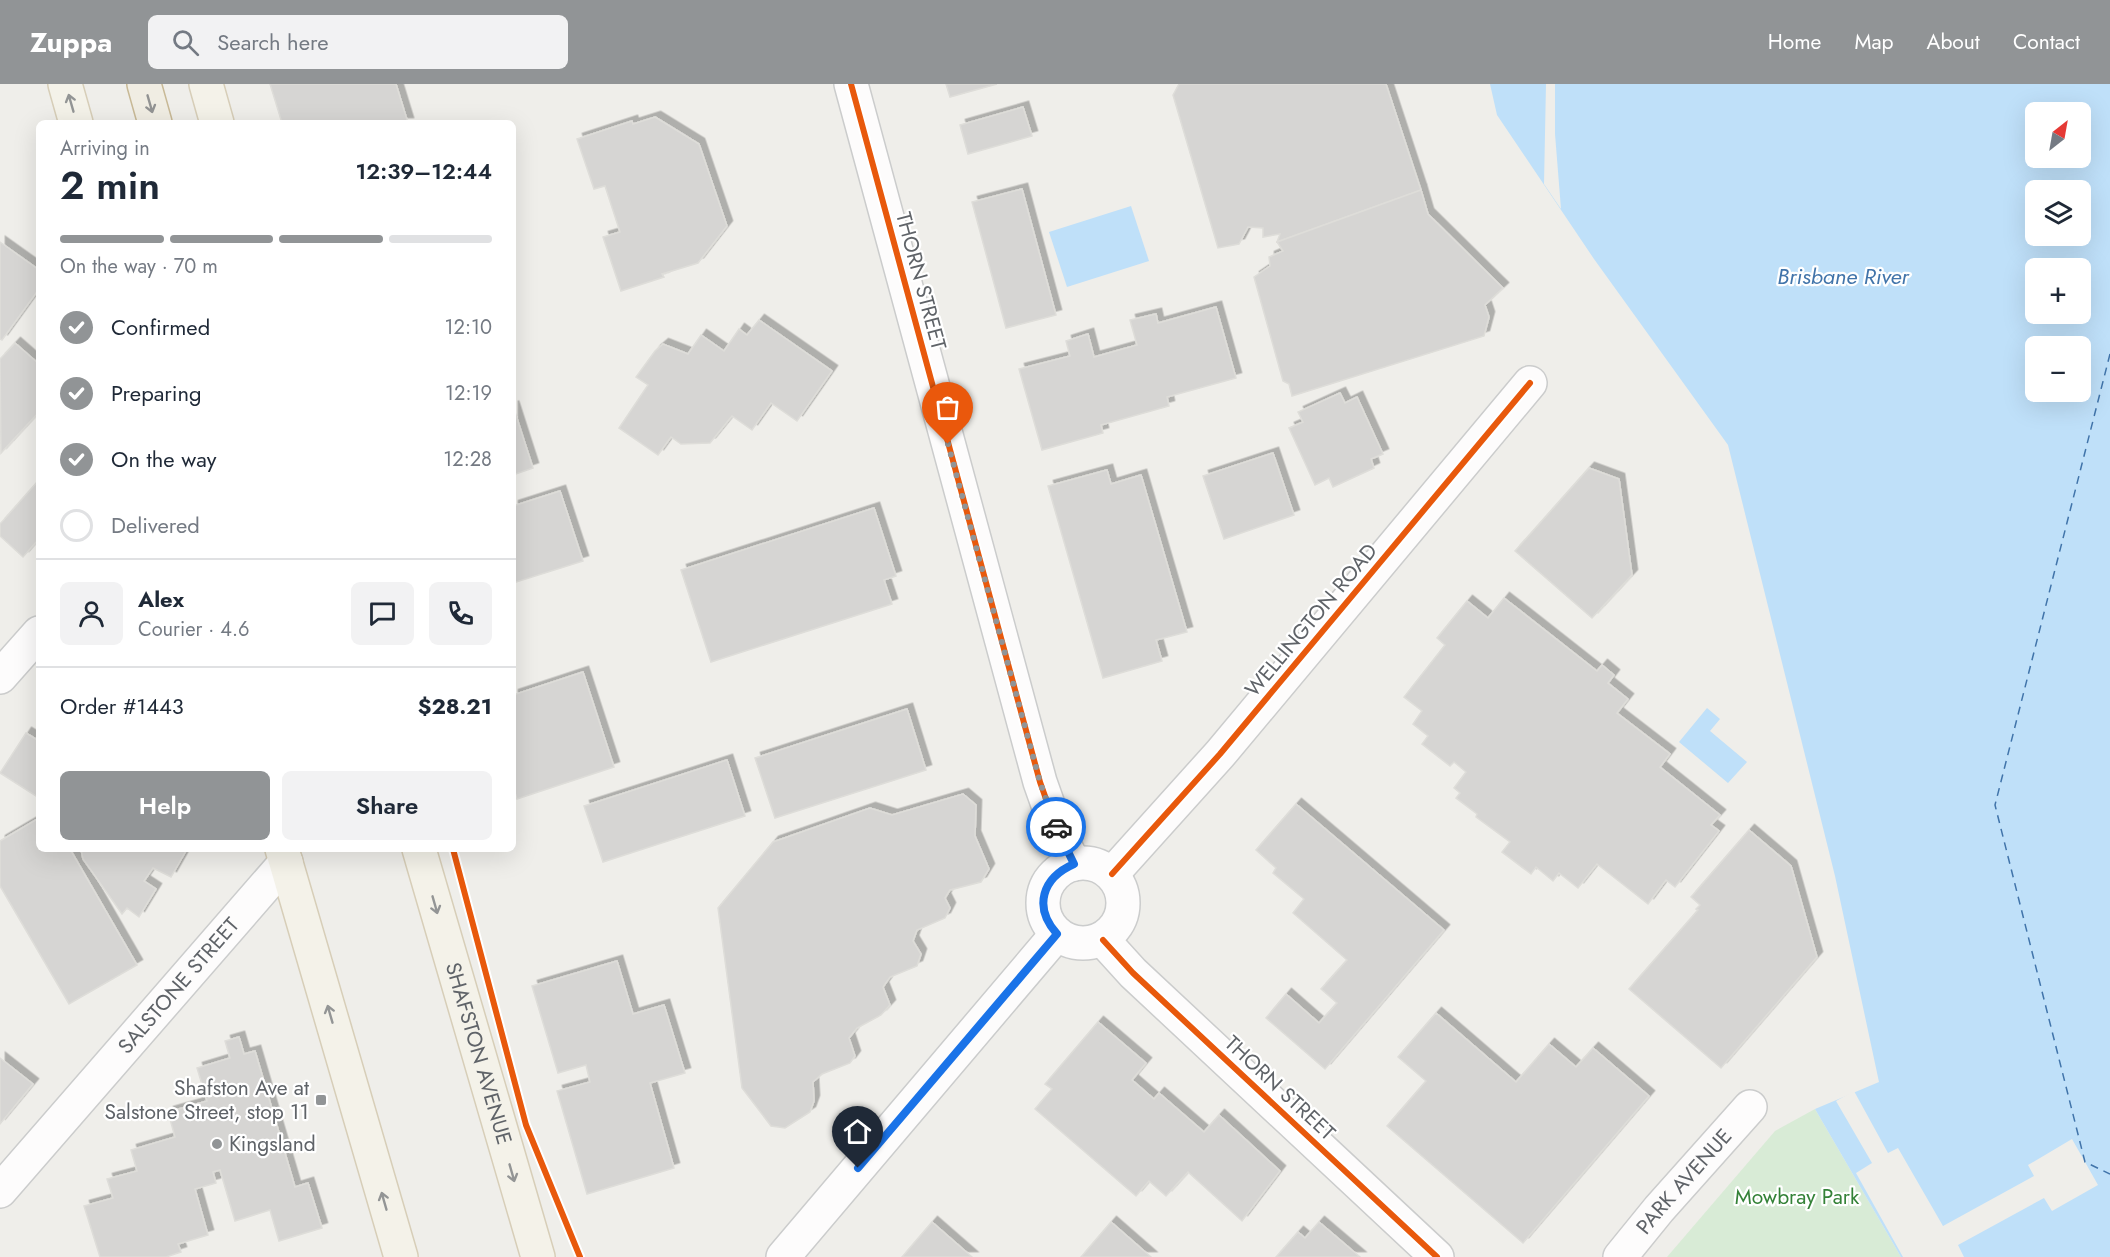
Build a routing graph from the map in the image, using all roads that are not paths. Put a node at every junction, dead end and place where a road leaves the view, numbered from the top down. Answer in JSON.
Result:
{"nodes":[{"id":1,"x":65,"y":84,"type":"edge"},
{"id":2,"x":144,"y":84,"type":"edge"},
{"id":3,"x":206,"y":84,"type":"edge"},
{"id":4,"x":851,"y":84,"type":"edge"},
{"id":5,"x":75,"y":120,"type":"edge"},
{"id":6,"x":154,"y":120,"type":"edge"},
{"id":7,"x":216,"y":120,"type":"edge"},
{"id":8,"x":1530,"y":383,"type":"dead end"},
{"id":9,"x":36,"y":636,"type":"edge"},
{"id":10,"x":0,"y":676,"type":"edge"},
{"id":11,"x":420,"y":852,"type":"edge"},
{"id":12,"x":284,"y":856,"type":"edge"},
{"id":13,"x":1074,"y":864,"type":"junction"},
{"id":14,"x":1112,"y":874,"type":"junction"},
{"id":15,"x":1057,"y":934,"type":"junction"},
{"id":16,"x":1103,"y":940,"type":"junction"},
{"id":17,"x":1750,"y":1107,"type":"dead end"},
{"id":18,"x":0,"y":1191,"type":"edge"},
{"id":19,"x":401,"y":1257,"type":"edge"},
{"id":20,"x":538,"y":1257,"type":"edge"},
{"id":21,"x":783,"y":1257,"type":"edge"},
{"id":22,"x":1437,"y":1257,"type":"edge"},
{"id":23,"x":1620,"y":1257,"type":"edge"}],
"edges":[{"from":5,"to":1,"type":"main road","one_way":true},
{"from":2,"to":6,"type":"highway","one_way":true},
{"from":3,"to":7,"type":"main road"},
{"from":4,"to":13,"type":"street","name":"THORN STREET"},
{"from":8,"to":14,"type":"street","name":"WELLINGTON ROAD"},
{"from":9,"to":10,"type":"street"},
{"from":11,"to":20,"type":"main road","name":"SHAFSTON AVENUE","one_way":true},
{"from":12,"to":18,"type":"street","name":"SALSTONE STREET"},
{"from":19,"to":12,"type":"main road","one_way":true},
{"from":13,"to":14,"type":"street"},
{"from":13,"to":15,"type":"street"},
{"from":14,"to":16,"type":"street"},
{"from":15,"to":16,"type":"street"},
{"from":15,"to":21,"type":"street"},
{"from":16,"to":22,"type":"street","name":"THORN STREET"},
{"from":17,"to":23,"type":"street","name":"PARK AVENUE"}]}
